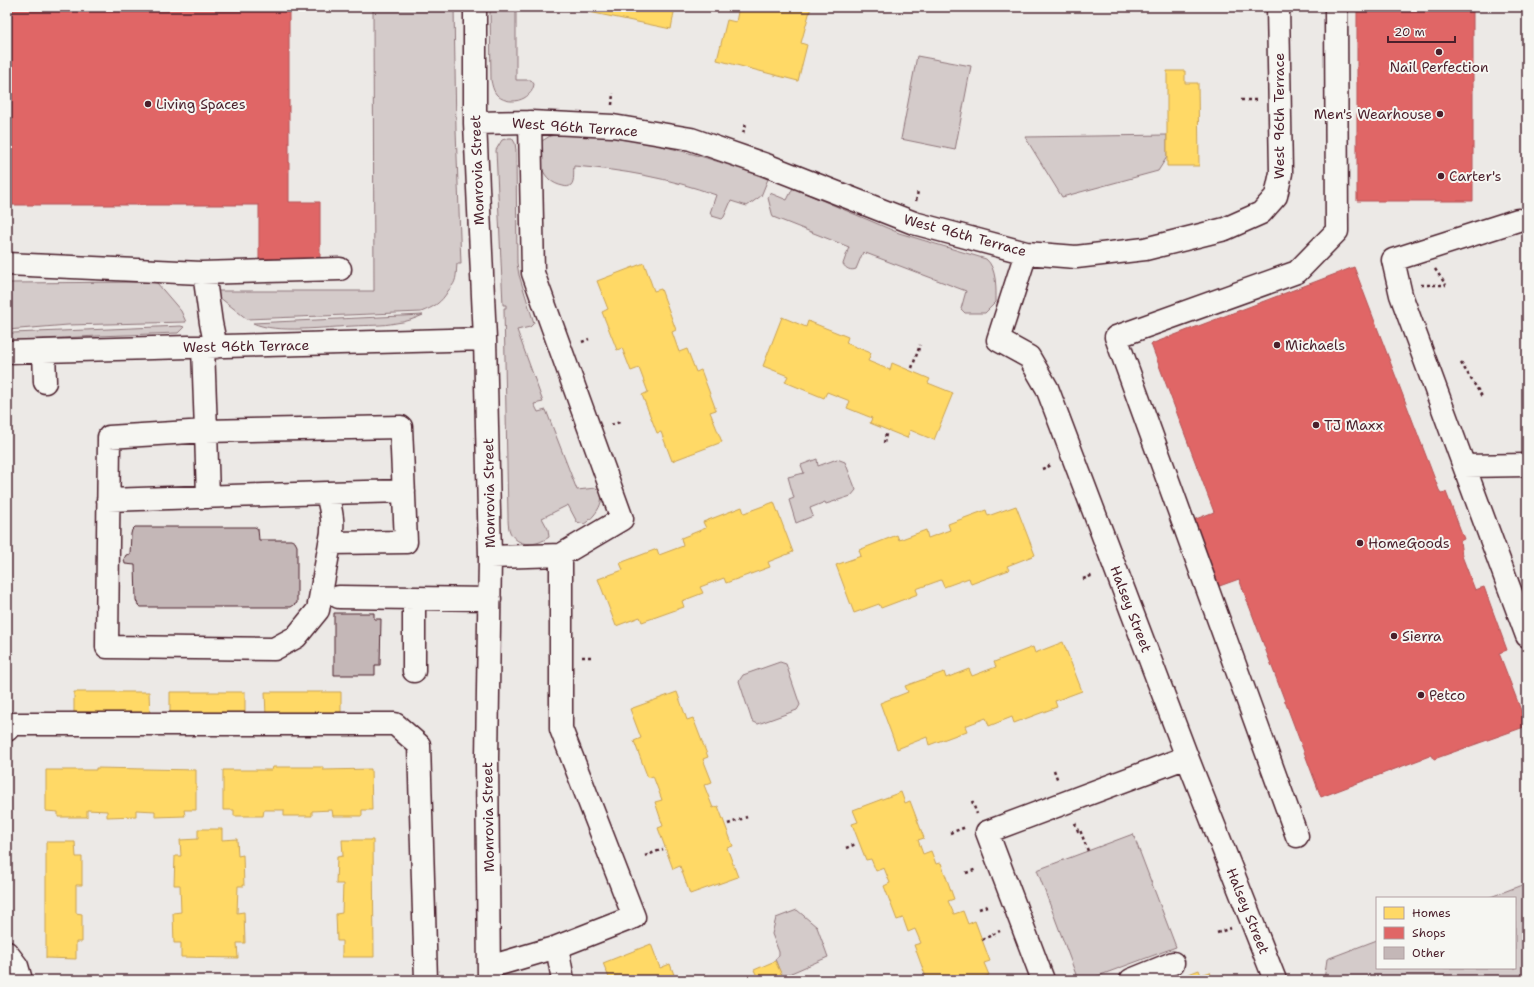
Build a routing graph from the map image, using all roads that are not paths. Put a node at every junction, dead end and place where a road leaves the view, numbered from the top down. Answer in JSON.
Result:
{"nodes":[{"id":1,"x":475,"y":7,"type":"edge"},
{"id":2,"x":1336,"y":7,"type":"edge"},
{"id":3,"x":1272,"y":11,"type":"edge"},
{"id":4,"x":530,"y":122,"type":"junction"},
{"id":5,"x":475,"y":123,"type":"junction"},
{"id":6,"x":1518,"y":220,"type":"dead end"},
{"id":7,"x":1026,"y":253,"type":"junction"},
{"id":8,"x":7,"y":264,"type":"edge"},
{"id":9,"x":340,"y":269,"type":"dead end"},
{"id":10,"x":204,"y":273,"type":"junction"},
{"id":11,"x":485,"y":339,"type":"junction"},
{"id":12,"x":210,"y":347,"type":"junction"},
{"id":13,"x":44,"y":351,"type":"junction"},
{"id":14,"x":7,"y":352,"type":"edge"},
{"id":15,"x":45,"y":382,"type":"dead end"},
{"id":16,"x":206,"y":431,"type":"junction"},
{"id":17,"x":1527,"y":465,"type":"edge"},
{"id":18,"x":1464,"y":466,"type":"junction"},
{"id":19,"x":404,"y":491,"type":"junction"},
{"id":20,"x":328,"y":493,"type":"junction"},
{"id":21,"x":208,"y":497,"type":"junction"},
{"id":22,"x":108,"y":500,"type":"junction"},
{"id":23,"x":330,"y":543,"type":"junction"},
{"id":24,"x":561,"y":555,"type":"junction"},
{"id":25,"x":490,"y":558,"type":"junction"},
{"id":26,"x":339,"y":597,"type":"dead end"},
{"id":27,"x":414,"y":598,"type":"junction"},
{"id":28,"x":490,"y":599,"type":"junction"},
{"id":29,"x":1527,"y":636,"type":"edge"},
{"id":30,"x":414,"y":671,"type":"dead end"},
{"id":31,"x":7,"y":730,"type":"edge"},
{"id":32,"x":1187,"y":757,"type":"junction"},
{"id":33,"x":1297,"y":836,"type":"dead end"},
{"id":34,"x":557,"y":947,"type":"junction"},
{"id":35,"x":7,"y":953,"type":"edge"},
{"id":36,"x":1173,"y":963,"type":"dead end"},
{"id":37,"x":489,"y":974,"type":"edge"},
{"id":38,"x":21,"y":980,"type":"edge"},
{"id":39,"x":426,"y":980,"type":"edge"},
{"id":40,"x":563,"y":980,"type":"edge"},
{"id":41,"x":1043,"y":980,"type":"edge"},
{"id":42,"x":1131,"y":980,"type":"edge"},
{"id":43,"x":1275,"y":980,"type":"edge"}],
"edges":[{"from":1,"to":5,"type":"street","name":"Monrovia Street"},
{"from":2,"to":33,"type":"street"},
{"from":3,"to":7,"type":"street","name":"West 96th Terrace"},
{"from":4,"to":5,"type":"street","name":"West 96th Terrace"},
{"from":4,"to":7,"type":"street","name":"West 96th Terrace"},
{"from":4,"to":24,"type":"street"},
{"from":5,"to":11,"type":"street","name":"Monrovia Street"},
{"from":6,"to":18,"type":"street"},
{"from":7,"to":32,"type":"street","name":"Halsey Street"},
{"from":8,"to":10,"type":"street"},
{"from":9,"to":10,"type":"street"},
{"from":10,"to":12,"type":"street"},
{"from":11,"to":12,"type":"street","name":"West 96th Terrace"},
{"from":11,"to":25,"type":"street","name":"Monrovia Street"},
{"from":12,"to":13,"type":"street","name":"West 96th Terrace"},
{"from":12,"to":16,"type":"street"},
{"from":13,"to":14,"type":"street","name":"West 96th Terrace"},
{"from":13,"to":15,"type":"street"},
{"from":16,"to":19,"type":"street"},
{"from":16,"to":21,"type":"street"},
{"from":16,"to":22,"type":"street"},
{"from":17,"to":18,"type":"street"},
{"from":18,"to":29,"type":"street"},
{"from":19,"to":20,"type":"street"},
{"from":19,"to":23,"type":"street"},
{"from":20,"to":21,"type":"street"},
{"from":20,"to":23,"type":"street"},
{"from":21,"to":22,"type":"street"},
{"from":22,"to":23,"type":"street"},
{"from":24,"to":25,"type":"street"},
{"from":24,"to":34,"type":"street"},
{"from":25,"to":28,"type":"street","name":"Monrovia Street"},
{"from":26,"to":27,"type":"street"},
{"from":27,"to":28,"type":"street"},
{"from":27,"to":30,"type":"street"},
{"from":28,"to":37,"type":"street","name":"Monrovia Street"},
{"from":31,"to":39,"type":"street"},
{"from":32,"to":41,"type":"street"},
{"from":32,"to":43,"type":"street","name":"Halsey Street"},
{"from":34,"to":37,"type":"street"},
{"from":34,"to":40,"type":"street"},
{"from":35,"to":38,"type":"street"},
{"from":36,"to":42,"type":"street"}]}
